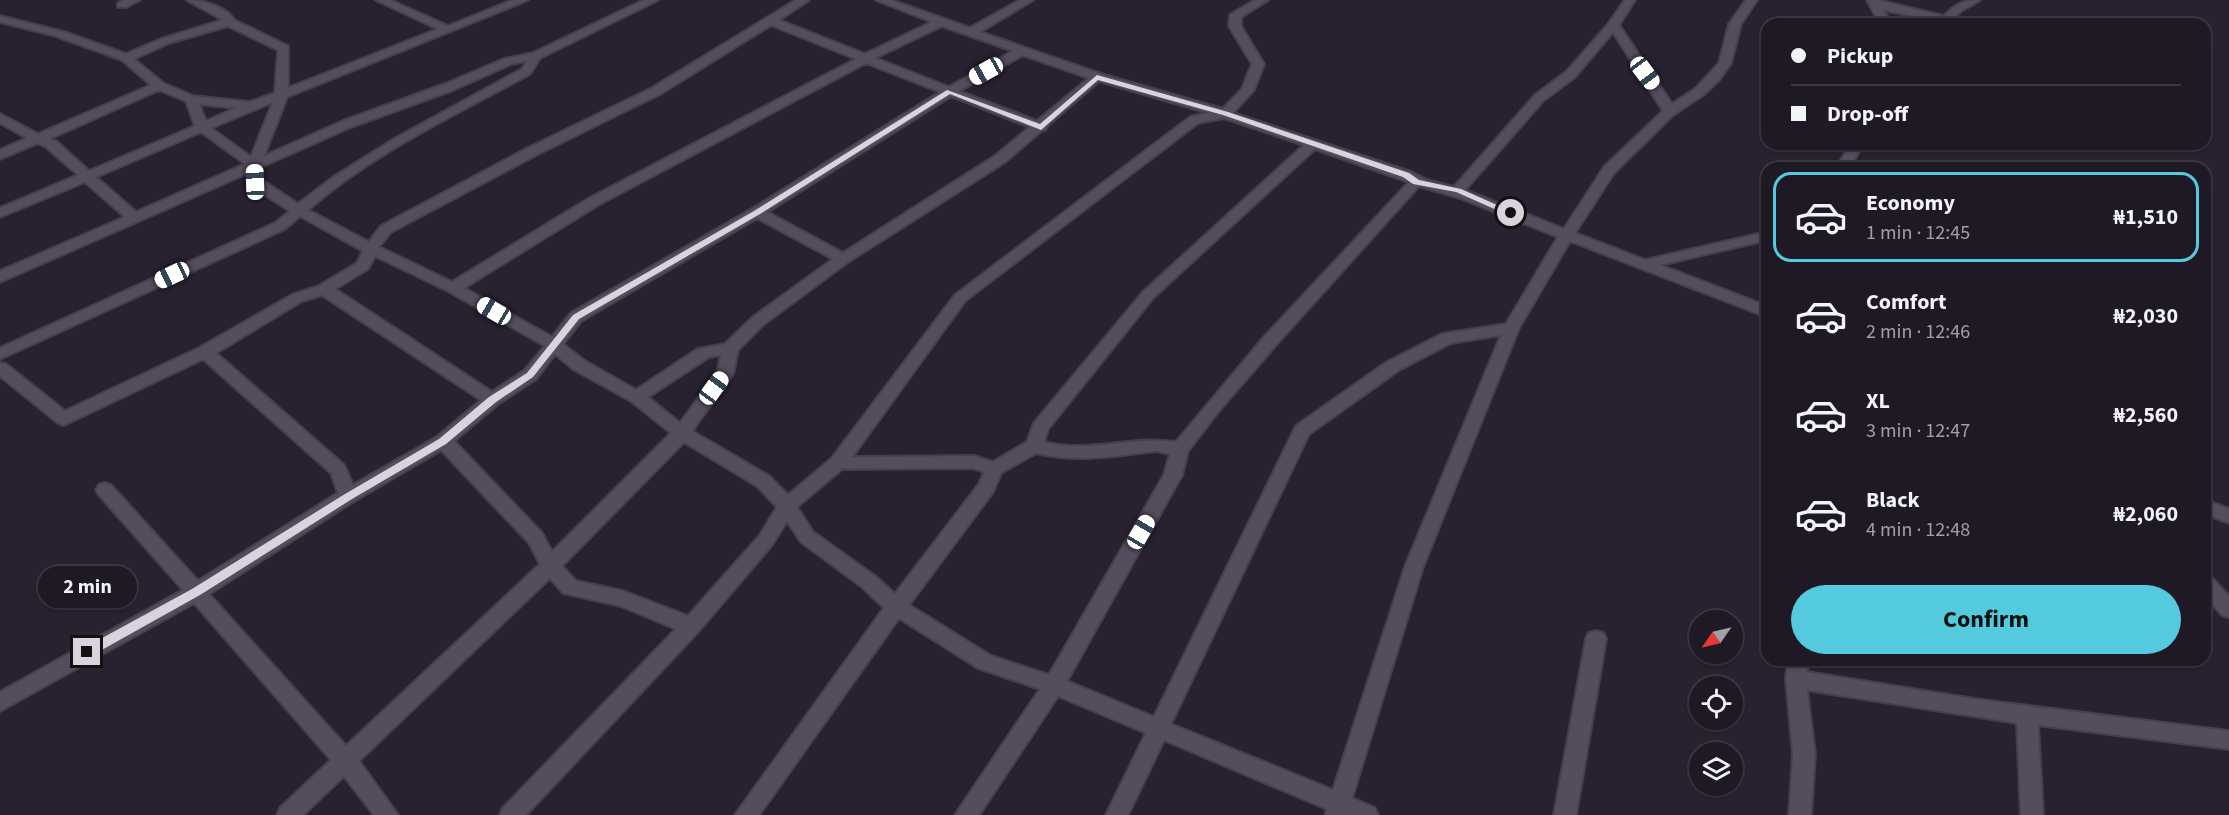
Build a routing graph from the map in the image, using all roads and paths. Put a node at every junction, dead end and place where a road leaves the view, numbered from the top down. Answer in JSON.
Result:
{"nodes":[{"id":1,"x":135,"y":0,"type":"edge"},
{"id":2,"x":192,"y":0,"type":"edge"},
{"id":3,"x":381,"y":0,"type":"edge"},
{"id":4,"x":523,"y":0,"type":"edge"},
{"id":5,"x":653,"y":0,"type":"edge"},
{"id":6,"x":804,"y":0,"type":"edge"},
{"id":7,"x":881,"y":0,"type":"edge"},
{"id":8,"x":1028,"y":0,"type":"edge"},
{"id":9,"x":1263,"y":0,"type":"edge"},
{"id":10,"x":1630,"y":0,"type":"edge"},
{"id":11,"x":1752,"y":0,"type":"edge"},
{"id":12,"x":1976,"y":0,"type":"edge"},
{"id":13,"x":1874,"y":2,"type":"edge"},
{"id":14,"x":399,"y":3,"type":"edge"},
{"id":15,"x":122,"y":5,"type":"dead end"},
{"id":16,"x":1883,"y":18,"type":"edge"},
{"id":17,"x":1939,"y":18,"type":"edge"},
{"id":18,"x":1949,"y":18,"type":"edge"},
{"id":19,"x":0,"y":19,"type":"edge"},
{"id":20,"x":770,"y":21,"type":"junction"},
{"id":21,"x":943,"y":21,"type":"junction"},
{"id":22,"x":229,"y":22,"type":"junction"},
{"id":23,"x":1612,"y":25,"type":"junction"},
{"id":24,"x":446,"y":29,"type":"junction"},
{"id":25,"x":973,"y":31,"type":"junction"},
{"id":26,"x":1022,"y":51,"type":"junction"},
{"id":27,"x":536,"y":56,"type":"junction"},
{"id":28,"x":126,"y":58,"type":"junction"},
{"id":29,"x":866,"y":58,"type":"junction"},
{"id":30,"x":1097,"y":77,"type":"junction"},
{"id":31,"x":159,"y":86,"type":"junction"},
{"id":32,"x":950,"y":91,"type":"junction"},
{"id":33,"x":281,"y":97,"type":"junction"},
{"id":34,"x":191,"y":99,"type":"junction"},
{"id":35,"x":252,"y":106,"type":"junction"},
{"id":36,"x":1669,"y":112,"type":"junction"},
{"id":37,"x":1225,"y":114,"type":"junction"},
{"id":38,"x":0,"y":118,"type":"edge"},
{"id":39,"x":202,"y":127,"type":"junction"},
{"id":40,"x":1041,"y":127,"type":"junction"},
{"id":41,"x":38,"y":140,"type":"junction"},
{"id":42,"x":1312,"y":144,"type":"junction"},
{"id":43,"x":0,"y":155,"type":"edge"},
{"id":44,"x":254,"y":165,"type":"junction"},
{"id":45,"x":85,"y":176,"type":"junction"},
{"id":46,"x":1416,"y":182,"type":"junction"},
{"id":47,"x":1458,"y":190,"type":"junction"},
{"id":48,"x":298,"y":210,"type":"junction"},
{"id":49,"x":757,"y":212,"type":"junction"},
{"id":50,"x":0,"y":213,"type":"edge"},
{"id":51,"x":133,"y":217,"type":"junction"},
{"id":52,"x":1567,"y":234,"type":"junction"},
{"id":53,"x":1761,"y":237,"type":"edge"},
{"id":54,"x":371,"y":249,"type":"junction"},
{"id":55,"x":843,"y":260,"type":"junction"},
{"id":56,"x":1647,"y":264,"type":"junction"},
{"id":57,"x":0,"y":277,"type":"edge"},
{"id":58,"x":324,"y":288,"type":"junction"},
{"id":59,"x":453,"y":288,"type":"junction"},
{"id":60,"x":1761,"y":310,"type":"edge"},
{"id":61,"x":1511,"y":328,"type":"junction"},
{"id":62,"x":555,"y":345,"type":"junction"},
{"id":63,"x":730,"y":348,"type":"junction"},
{"id":64,"x":206,"y":352,"type":"junction"},
{"id":65,"x":0,"y":354,"type":"edge"},
{"id":66,"x":0,"y":368,"type":"edge"},
{"id":67,"x":637,"y":397,"type":"junction"},
{"id":68,"x":492,"y":400,"type":"junction"},
{"id":69,"x":682,"y":433,"type":"junction"},
{"id":70,"x":443,"y":441,"type":"junction"},
{"id":71,"x":1034,"y":446,"type":"junction"},
{"id":72,"x":1180,"y":449,"type":"junction"},
{"id":73,"x":838,"y":463,"type":"junction"},
{"id":74,"x":994,"y":470,"type":"junction"},
{"id":75,"x":105,"y":490,"type":"dead end"},
{"id":76,"x":348,"y":496,"type":"junction"},
{"id":77,"x":787,"y":506,"type":"junction"},
{"id":78,"x":2211,"y":509,"type":"edge"},
{"id":79,"x":2229,"y":516,"type":"edge"},
{"id":80,"x":550,"y":566,"type":"junction"},
{"id":81,"x":2211,"y":590,"type":"edge"},
{"id":82,"x":196,"y":592,"type":"junction"},
{"id":83,"x":896,"y":607,"type":"junction"},
{"id":84,"x":2229,"y":609,"type":"edge"},
{"id":85,"x":691,"y":626,"type":"junction"},
{"id":86,"x":1596,"y":639,"type":"dead end"},
{"id":87,"x":1797,"y":670,"type":"edge"},
{"id":88,"x":1054,"y":685,"type":"junction"},
{"id":89,"x":0,"y":702,"type":"edge"},
{"id":90,"x":2027,"y":714,"type":"junction"},
{"id":91,"x":1158,"y":727,"type":"junction"},
{"id":92,"x":2229,"y":740,"type":"edge"},
{"id":93,"x":346,"y":761,"type":"junction"},
{"id":94,"x":1339,"y":809,"type":"edge"},
{"id":95,"x":288,"y":815,"type":"edge"},
{"id":96,"x":387,"y":815,"type":"edge"},
{"id":97,"x":511,"y":815,"type":"edge"},
{"id":98,"x":746,"y":815,"type":"edge"},
{"id":99,"x":966,"y":815,"type":"edge"},
{"id":100,"x":1117,"y":815,"type":"edge"},
{"id":101,"x":1367,"y":815,"type":"edge"},
{"id":102,"x":1565,"y":815,"type":"edge"},
{"id":103,"x":1800,"y":815,"type":"edge"},
{"id":104,"x":2032,"y":815,"type":"edge"}],
"edges":[{"from":1,"to":15,"type":"street"},
{"from":2,"to":22,"type":"street"},
{"from":3,"to":14,"type":"street"},
{"from":4,"to":24,"type":"street"},
{"from":5,"to":27,"type":"street"},
{"from":6,"to":20,"type":"street"},
{"from":7,"to":21,"type":"street"},
{"from":8,"to":25,"type":"street"},
{"from":9,"to":37,"type":"street"},
{"from":10,"to":23,"type":"street"},
{"from":11,"to":36,"type":"street"},
{"from":12,"to":18,"type":"street"},
{"from":13,"to":16,"type":"street"},
{"from":13,"to":17,"type":"street"},
{"from":14,"to":24,"type":"street"},
{"from":19,"to":28,"type":"street"},
{"from":20,"to":29,"type":"street"},
{"from":20,"to":54,"type":"street"},
{"from":21,"to":25,"type":"street"},
{"from":21,"to":29,"type":"street"},
{"from":22,"to":28,"type":"street"},
{"from":22,"to":33,"type":"street"},
{"from":23,"to":36,"type":"street"},
{"from":23,"to":47,"type":"street"},
{"from":24,"to":33,"type":"street"},
{"from":25,"to":26,"type":"street"},
{"from":26,"to":30,"type":"street"},
{"from":26,"to":32,"type":"street"},
{"from":27,"to":44,"type":"street"},
{"from":27,"to":48,"type":"street"},
{"from":28,"to":31,"type":"street"},
{"from":29,"to":32,"type":"street"},
{"from":29,"to":59,"type":"street"},
{"from":30,"to":37,"type":"street"},
{"from":30,"to":40,"type":"street"},
{"from":31,"to":34,"type":"street"},
{"from":31,"to":41,"type":"street"},
{"from":32,"to":40,"type":"street"},
{"from":32,"to":49,"type":"street"},
{"from":33,"to":35,"type":"street"},
{"from":33,"to":44,"type":"street"},
{"from":34,"to":35,"type":"street"},
{"from":34,"to":39,"type":"street"},
{"from":35,"to":39,"type":"street"},
{"from":36,"to":52,"type":"street"},
{"from":37,"to":42,"type":"street"},
{"from":37,"to":73,"type":"street"},
{"from":38,"to":41,"type":"street"},
{"from":39,"to":44,"type":"street"},
{"from":39,"to":45,"type":"street"},
{"from":40,"to":55,"type":"street"},
{"from":41,"to":43,"type":"street"},
{"from":41,"to":45,"type":"street"},
{"from":42,"to":46,"type":"street"},
{"from":42,"to":71,"type":"street"},
{"from":44,"to":48,"type":"street"},
{"from":44,"to":51,"type":"street"},
{"from":45,"to":50,"type":"street"},
{"from":45,"to":51,"type":"street"},
{"from":46,"to":47,"type":"street"},
{"from":46,"to":72,"type":"street"},
{"from":47,"to":52,"type":"street"},
{"from":48,"to":54,"type":"street"},
{"from":48,"to":65,"type":"street"},
{"from":49,"to":55,"type":"street"},
{"from":49,"to":62,"type":"street"},
{"from":51,"to":57,"type":"street"},
{"from":52,"to":56,"type":"street"},
{"from":52,"to":61,"type":"street"},
{"from":53,"to":56,"type":"street"},
{"from":54,"to":58,"type":"street"},
{"from":54,"to":59,"type":"street"},
{"from":55,"to":63,"type":"street"},
{"from":56,"to":60,"type":"street"},
{"from":58,"to":64,"type":"street"},
{"from":58,"to":68,"type":"street"},
{"from":59,"to":62,"type":"street"},
{"from":61,"to":91,"type":"street"},
{"from":61,"to":94,"type":"street"},
{"from":62,"to":67,"type":"street"},
{"from":62,"to":68,"type":"street"},
{"from":63,"to":67,"type":"street"},
{"from":63,"to":69,"type":"street"},
{"from":64,"to":66,"type":"street"},
{"from":64,"to":76,"type":"street"},
{"from":67,"to":69,"type":"street"},
{"from":68,"to":70,"type":"street"},
{"from":69,"to":77,"type":"street"},
{"from":69,"to":80,"type":"street"},
{"from":70,"to":76,"type":"street"},
{"from":70,"to":80,"type":"street"},
{"from":71,"to":72,"type":"street"},
{"from":71,"to":74,"type":"street"},
{"from":72,"to":88,"type":"street"},
{"from":73,"to":74,"type":"street"},
{"from":73,"to":77,"type":"street"},
{"from":74,"to":83,"type":"street"},
{"from":75,"to":82,"type":"street"},
{"from":76,"to":82,"type":"street"},
{"from":77,"to":83,"type":"street"},
{"from":77,"to":85,"type":"street"},
{"from":78,"to":79,"type":"street"},
{"from":80,"to":85,"type":"street"},
{"from":80,"to":93,"type":"street"},
{"from":81,"to":84,"type":"street"},
{"from":82,"to":89,"type":"street"},
{"from":82,"to":93,"type":"street"},
{"from":83,"to":88,"type":"street"},
{"from":83,"to":98,"type":"street"},
{"from":85,"to":97,"type":"street"},
{"from":86,"to":102,"type":"street"},
{"from":87,"to":90,"type":"street"},
{"from":87,"to":103,"type":"street"},
{"from":88,"to":91,"type":"street"},
{"from":88,"to":99,"type":"street"},
{"from":90,"to":92,"type":"street"},
{"from":90,"to":104,"type":"street"},
{"from":91,"to":94,"type":"street"},
{"from":91,"to":100,"type":"street"},
{"from":93,"to":95,"type":"street"},
{"from":93,"to":96,"type":"street"},
{"from":94,"to":101,"type":"street"}]}
